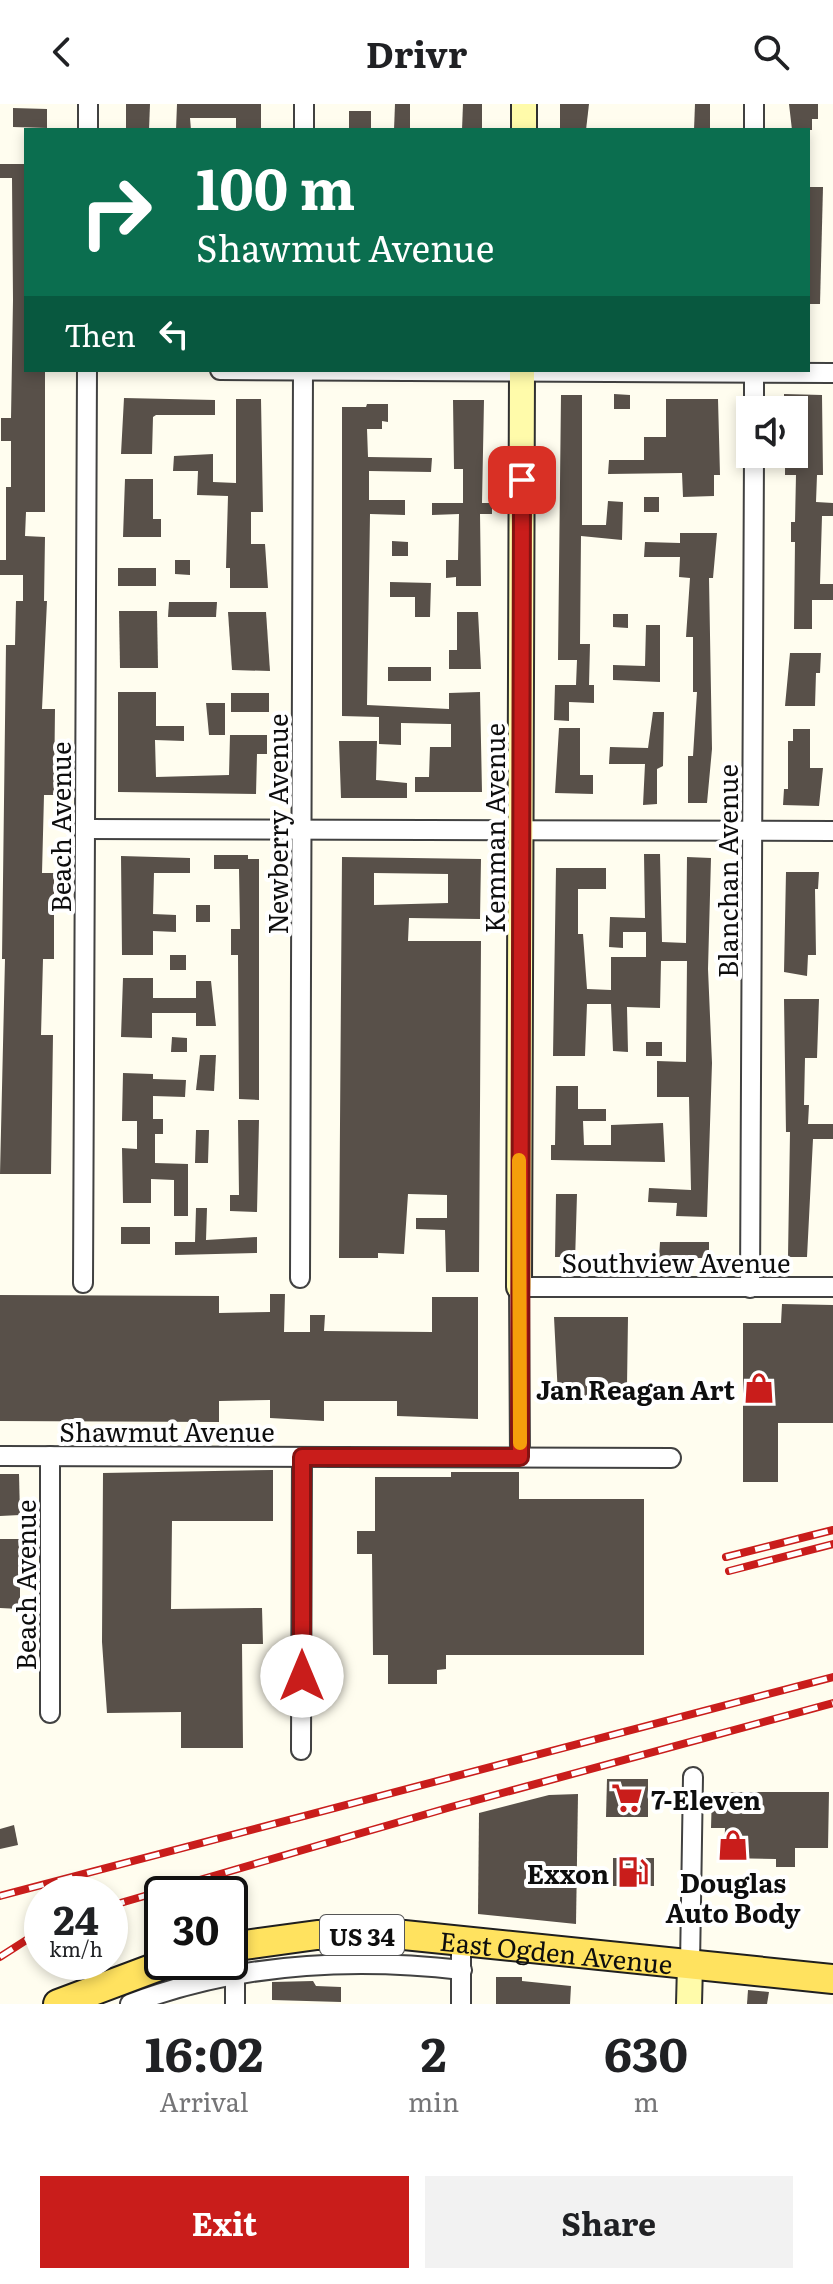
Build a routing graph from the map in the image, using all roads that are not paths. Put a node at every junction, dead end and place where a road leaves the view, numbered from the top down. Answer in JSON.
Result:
{"nodes":[{"id":1,"x":88,"y":104,"type":"edge"},
{"id":2,"x":304,"y":104,"type":"edge"},
{"id":3,"x":524,"y":104,"type":"edge"},
{"id":4,"x":754,"y":104,"type":"edge"},
{"id":5,"x":88,"y":128,"type":"edge"},
{"id":6,"x":304,"y":128,"type":"edge"},
{"id":7,"x":524,"y":128,"type":"edge"},
{"id":8,"x":754,"y":128,"type":"edge"},
{"id":9,"x":87,"y":372,"type":"edge"},
{"id":10,"x":303,"y":372,"type":"edge"},
{"id":11,"x":522,"y":372,"type":"edge"},
{"id":12,"x":754,"y":372,"type":"edge"},
{"id":13,"x":833,"y":373,"type":"edge"},
{"id":14,"x":754,"y":396,"type":"edge"},
{"id":15,"x":754,"y":468,"type":"edge"},
{"id":16,"x":86,"y":829,"type":"junction"},
{"id":17,"x":302,"y":830,"type":"junction"},
{"id":18,"x":521,"y":830,"type":"junction"},
{"id":19,"x":752,"y":831,"type":"junction"},
{"id":20,"x":833,"y":831,"type":"edge"},
{"id":21,"x":300,"y":1278,"type":"dead end"},
{"id":22,"x":83,"y":1283,"type":"dead end"},
{"id":23,"x":519,"y":1287,"type":"junction"},
{"id":24,"x":833,"y":1287,"type":"edge"},
{"id":25,"x":750,"y":1288,"type":"junction"},
{"id":26,"x":0,"y":1456,"type":"edge"},
{"id":27,"x":50,"y":1456,"type":"junction"},
{"id":28,"x":302,"y":1457,"type":"junction"},
{"id":29,"x":520,"y":1457,"type":"junction"},
{"id":30,"x":671,"y":1458,"type":"dead end"},
{"id":31,"x":50,"y":1713,"type":"dead end"},
{"id":32,"x":301,"y":1750,"type":"dead end"},
{"id":33,"x":693,"y":1777,"type":"dead end"},
{"id":34,"x":452,"y":1939,"type":"junction"},
{"id":35,"x":248,"y":1956,"type":"edge"},
{"id":36,"x":248,"y":1961,"type":"edge"},
{"id":37,"x":690,"y":1965,"type":"junction"},
{"id":38,"x":462,"y":1970,"type":"junction"},
{"id":39,"x":144,"y":1972,"type":"edge"},
{"id":40,"x":833,"y":1979,"type":"edge"},
{"id":41,"x":187,"y":1980,"type":"edge"},
{"id":42,"x":234,"y":1980,"type":"edge"},
{"id":43,"x":58,"y":2004,"type":"edge"},
{"id":44,"x":130,"y":2004,"type":"edge"},
{"id":45,"x":235,"y":2004,"type":"edge"},
{"id":46,"x":461,"y":2004,"type":"edge"},
{"id":47,"x":689,"y":2004,"type":"edge"}],
"edges":[{"from":1,"to":5,"type":"street"},
{"from":2,"to":6,"type":"street"},
{"from":3,"to":7,"type":"street"},
{"from":4,"to":8,"type":"street"},
{"from":9,"to":16,"type":"street","name":"Beach Avenue"},
{"from":10,"to":17,"type":"street","name":"Newberry Avenue"},
{"from":11,"to":18,"type":"street","name":"Kemman Avenue"},
{"from":12,"to":13,"type":"street"},
{"from":12,"to":14,"type":"street"},
{"from":15,"to":19,"type":"street","name":"Blanchan Avenue"},
{"from":16,"to":17,"type":"street"},
{"from":16,"to":22,"type":"street","name":"Beach Avenue"},
{"from":17,"to":18,"type":"street"},
{"from":17,"to":21,"type":"street","name":"Newberry Avenue"},
{"from":18,"to":19,"type":"street"},
{"from":18,"to":23,"type":"street","name":"Kemman Avenue"},
{"from":19,"to":20,"type":"street"},
{"from":19,"to":25,"type":"street","name":"Blanchan Avenue"},
{"from":23,"to":25,"type":"street","name":"Southview Avenue"},
{"from":23,"to":29,"type":"street"},
{"from":24,"to":25,"type":"street","name":"Southview Avenue"},
{"from":26,"to":27,"type":"street","name":"Shawmut Avenue"},
{"from":27,"to":28,"type":"street","name":"Shawmut Avenue"},
{"from":27,"to":31,"type":"street","name":"Beach Avenue"},
{"from":28,"to":29,"type":"street","name":"Shawmut Avenue"},
{"from":28,"to":32,"type":"street"},
{"from":29,"to":30,"type":"street","name":"Shawmut Avenue"},
{"from":33,"to":37,"type":"street"},
{"from":34,"to":35,"type":"main road","name":"East Ogden Avenue","number":"US 34"},
{"from":34,"to":37,"type":"main road","name":"East Ogden Avenue","number":"US 34"},
{"from":34,"to":38,"type":"street"},
{"from":36,"to":38,"type":"street"},
{"from":37,"to":40,"type":"main road","number":"US 34"},
{"from":37,"to":47,"type":"street"},
{"from":38,"to":46,"type":"street"},
{"from":39,"to":43,"type":"main road"},
{"from":41,"to":44,"type":"street"},
{"from":42,"to":45,"type":"street"}]}
